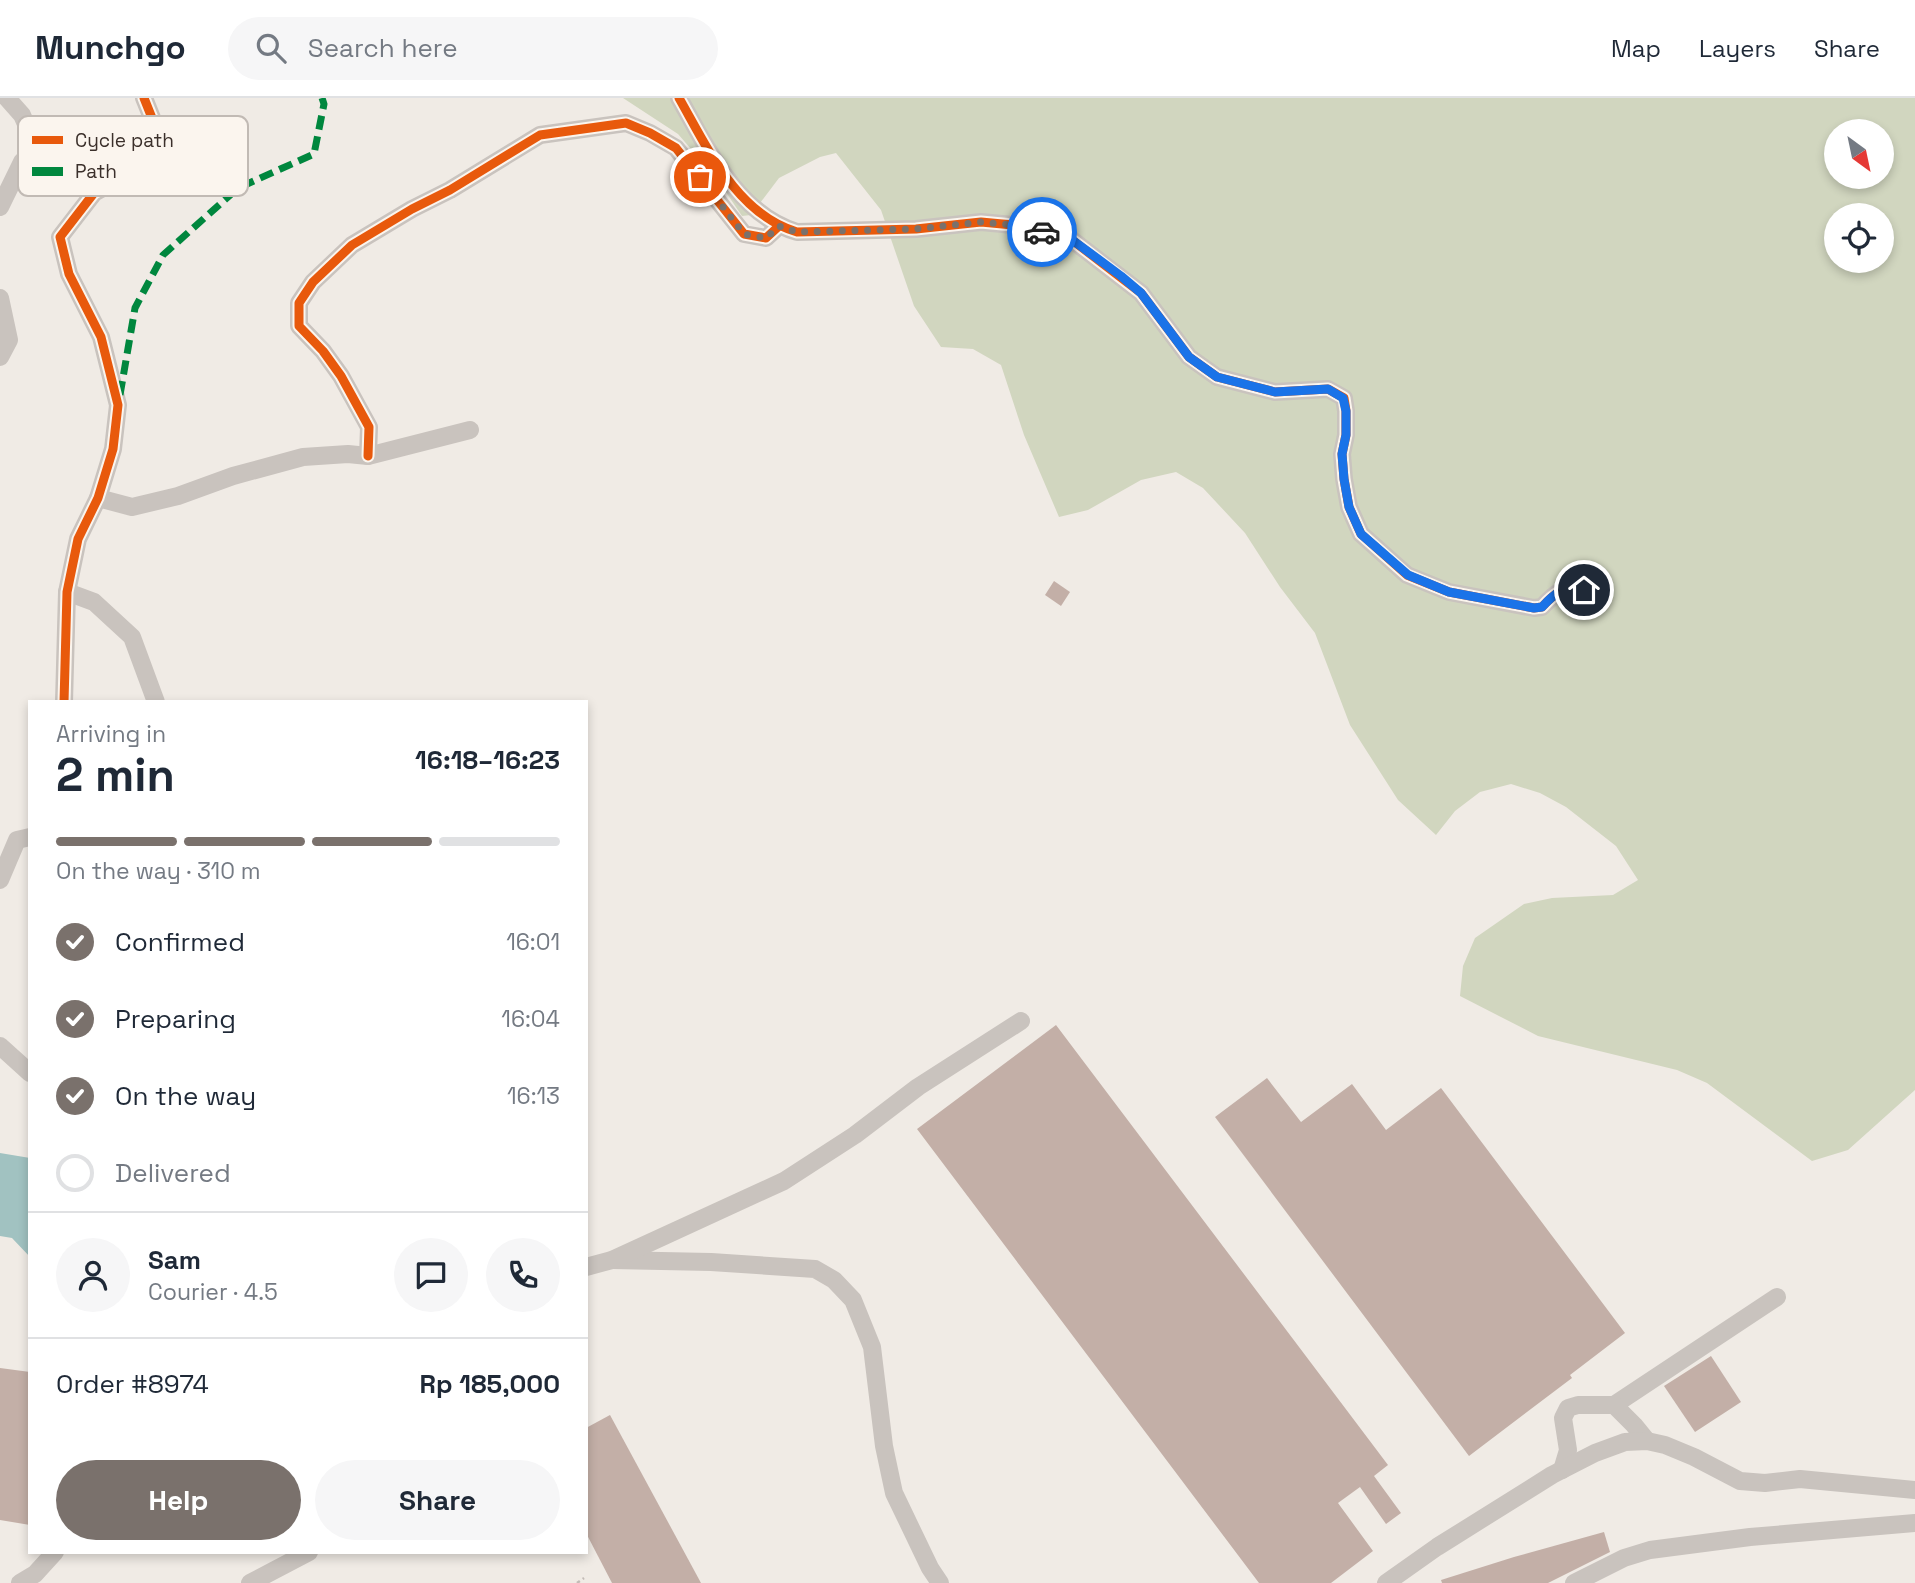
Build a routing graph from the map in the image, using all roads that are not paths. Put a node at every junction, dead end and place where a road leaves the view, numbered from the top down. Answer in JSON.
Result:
{"nodes":[{"id":1,"x":7,"y":98,"type":"edge"},
{"id":2,"x":144,"y":98,"type":"edge"},
{"id":3,"x":680,"y":98,"type":"edge"},
{"id":4,"x":22,"y":116,"type":"edge"},
{"id":5,"x":151,"y":116,"type":"edge"},
{"id":6,"x":18,"y":170,"type":"edge"},
{"id":7,"x":91,"y":196,"type":"edge"},
{"id":8,"x":0,"y":207,"type":"edge"},
{"id":9,"x":779,"y":226,"type":"junction"},
{"id":10,"x":0,"y":298,"type":"edge"},
{"id":11,"x":0,"y":357,"type":"edge"},
{"id":12,"x":470,"y":430,"type":"dead end"},
{"id":13,"x":368,"y":456,"type":"junction"},
{"id":14,"x":98,"y":498,"type":"junction"},
{"id":15,"x":1584,"y":590,"type":"dead end"},
{"id":16,"x":67,"y":592,"type":"junction"},
{"id":17,"x":64,"y":700,"type":"edge"},
{"id":18,"x":155,"y":700,"type":"edge"},
{"id":19,"x":28,"y":837,"type":"edge"},
{"id":20,"x":0,"y":880,"type":"edge"},
{"id":21,"x":1021,"y":1021,"type":"dead end"},
{"id":22,"x":0,"y":1046,"type":"edge"},
{"id":23,"x":28,"y":1071,"type":"edge"},
{"id":24,"x":611,"y":1260,"type":"junction"},
{"id":25,"x":588,"y":1266,"type":"edge"},
{"id":26,"x":1777,"y":1297,"type":"dead end"},
{"id":27,"x":1614,"y":1405,"type":"junction"},
{"id":28,"x":1647,"y":1441,"type":"junction"},
{"id":29,"x":1562,"y":1470,"type":"junction"},
{"id":30,"x":1915,"y":1490,"type":"edge"},
{"id":31,"x":1915,"y":1522,"type":"edge"},
{"id":32,"x":53,"y":1554,"type":"edge"},
{"id":33,"x":305,"y":1554,"type":"edge"},
{"id":34,"x":20,"y":1583,"type":"edge"},
{"id":35,"x":250,"y":1583,"type":"edge"},
{"id":36,"x":940,"y":1583,"type":"edge"},
{"id":37,"x":1386,"y":1583,"type":"edge"},
{"id":38,"x":1574,"y":1583,"type":"edge"}],
"edges":[{"from":1,"to":4,"type":"street"},
{"from":2,"to":5,"type":"street"},
{"from":3,"to":9,"type":"street"},
{"from":6,"to":8,"type":"street"},
{"from":7,"to":14,"type":"street"},
{"from":9,"to":13,"type":"street"},
{"from":9,"to":15,"type":"street"},
{"from":10,"to":11,"type":"street"},
{"from":12,"to":13,"type":"street"},
{"from":13,"to":14,"type":"street"},
{"from":14,"to":16,"type":"street"},
{"from":16,"to":17,"type":"street"},
{"from":16,"to":18,"type":"street"},
{"from":19,"to":20,"type":"street"},
{"from":21,"to":24,"type":"street"},
{"from":22,"to":23,"type":"street"},
{"from":24,"to":25,"type":"street"},
{"from":24,"to":36,"type":"street"},
{"from":26,"to":27,"type":"street"},
{"from":27,"to":28,"type":"street"},
{"from":27,"to":29,"type":"street"},
{"from":28,"to":29,"type":"street"},
{"from":28,"to":30,"type":"street"},
{"from":29,"to":37,"type":"street"},
{"from":31,"to":38,"type":"street"},
{"from":32,"to":34,"type":"street"},
{"from":33,"to":35,"type":"street"}]}
